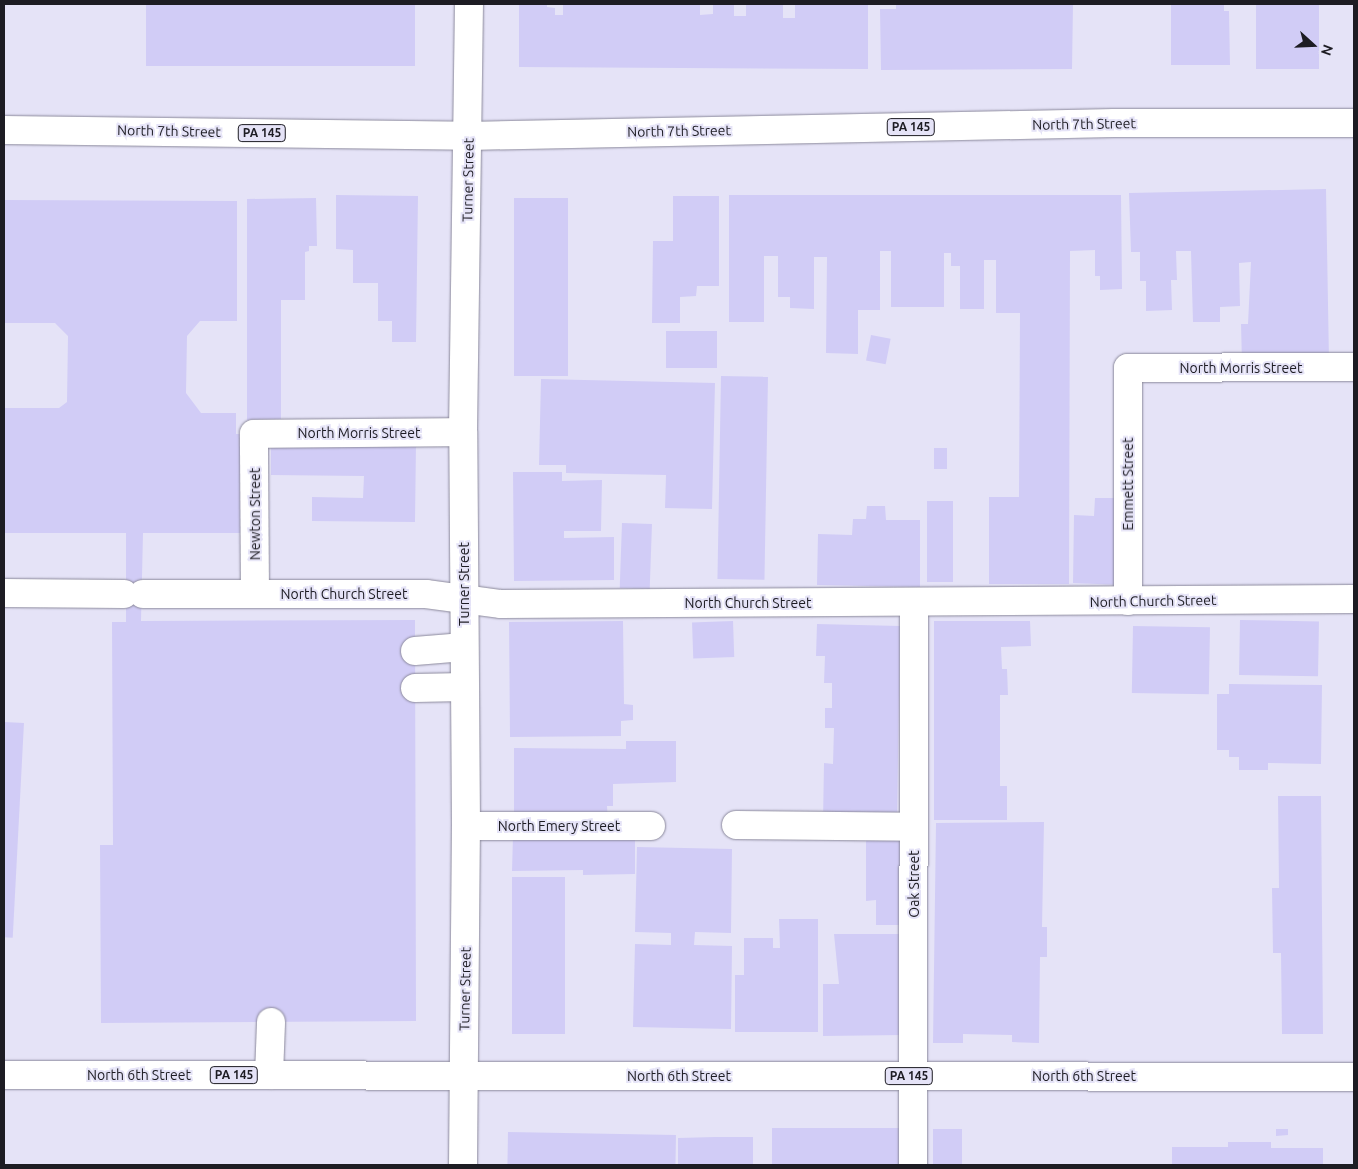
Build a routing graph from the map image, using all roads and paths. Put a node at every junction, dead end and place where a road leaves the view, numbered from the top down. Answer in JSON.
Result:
{"nodes":[{"id":1,"x":469,"y":4,"type":"edge"},
{"id":2,"x":1354,"y":123,"type":"edge"},
{"id":3,"x":4,"y":130,"type":"edge"},
{"id":4,"x":468,"y":136,"type":"junction"},
{"id":5,"x":1354,"y":367,"type":"edge"},
{"id":6,"x":1128,"y":368,"type":"joint"},
{"id":7,"x":463,"y":432,"type":"junction"},
{"id":8,"x":254,"y":434,"type":"joint"},
{"id":9,"x":4,"y":593,"type":"edge"},
{"id":10,"x":255,"y":594,"type":"junction"},
{"id":11,"x":1354,"y":599,"type":"edge"},
{"id":12,"x":464,"y":600,"type":"junction"},
{"id":13,"x":1128,"y":601,"type":"junction"},
{"id":14,"x":914,"y":602,"type":"junction"},
{"id":15,"x":465,"y":667,"type":"junction"},
{"id":16,"x":736,"y":825,"type":"dead end"},
{"id":17,"x":466,"y":826,"type":"junction"},
{"id":18,"x":651,"y":826,"type":"dead end"},
{"id":19,"x":914,"y":827,"type":"junction"},
{"id":20,"x":272,"y":1022,"type":"dead end"},
{"id":21,"x":4,"y":1075,"type":"edge"},
{"id":22,"x":269,"y":1075,"type":"junction"},
{"id":23,"x":464,"y":1075,"type":"junction"},
{"id":24,"x":914,"y":1076,"type":"junction"},
{"id":25,"x":1354,"y":1077,"type":"edge"},
{"id":26,"x":463,"y":1165,"type":"edge"},
{"id":27,"x":913,"y":1165,"type":"edge"}],
"edges":[{"from":1,"to":4,"type":"main road","name":"Turner Street"},
{"from":2,"to":4,"type":"main road","name":"North 7th Street","number":"PA 145"},
{"from":3,"to":4,"type":"main road","name":"North 7th Street","number":"PA 145"},
{"from":4,"to":7,"type":"main road","name":"Turner Street"},
{"from":5,"to":6,"type":"main road","name":"North Morris Street"},
{"from":6,"to":13,"type":"main road","name":"Emmett Street"},
{"from":7,"to":8,"type":"main road","name":"North Morris Street"},
{"from":7,"to":12,"type":"main road","name":"Turner Street"},
{"from":8,"to":10,"type":"main road","name":"Newton Street"},
{"from":9,"to":10,"type":"main road","name":"North Church Street"},
{"from":10,"to":12,"type":"main road","name":"North Church Street"},
{"from":11,"to":13,"type":"main road","name":"North Church Street"},
{"from":12,"to":14,"type":"main road","name":"North Church Street"},
{"from":12,"to":15,"type":"main road","name":"Turner Street"},
{"from":13,"to":14,"type":"main road","name":"North Church Street"},
{"from":14,"to":19,"type":"main road","name":"Oak Street"},
{"from":15,"to":15,"type":"main road"},
{"from":15,"to":17,"type":"main road","name":"Turner Street"},
{"from":16,"to":19,"type":"main road"},
{"from":17,"to":18,"type":"main road","name":"North Emery Street"},
{"from":17,"to":23,"type":"main road","name":"Turner Street"},
{"from":19,"to":24,"type":"main road","name":"Oak Street"},
{"from":20,"to":22,"type":"main road"},
{"from":21,"to":22,"type":"main road","name":"North 6th Street","number":"PA 145"},
{"from":22,"to":23,"type":"main road","name":"North 6th Street","number":"PA 145"},
{"from":23,"to":24,"type":"main road","name":"North 6th Street","number":"PA 145"},
{"from":23,"to":26,"type":"main road","name":"Turner Street"},
{"from":24,"to":25,"type":"main road","name":"North 6th Street","number":"PA 145"},
{"from":24,"to":27,"type":"main road","name":"Oak Street"}]}
